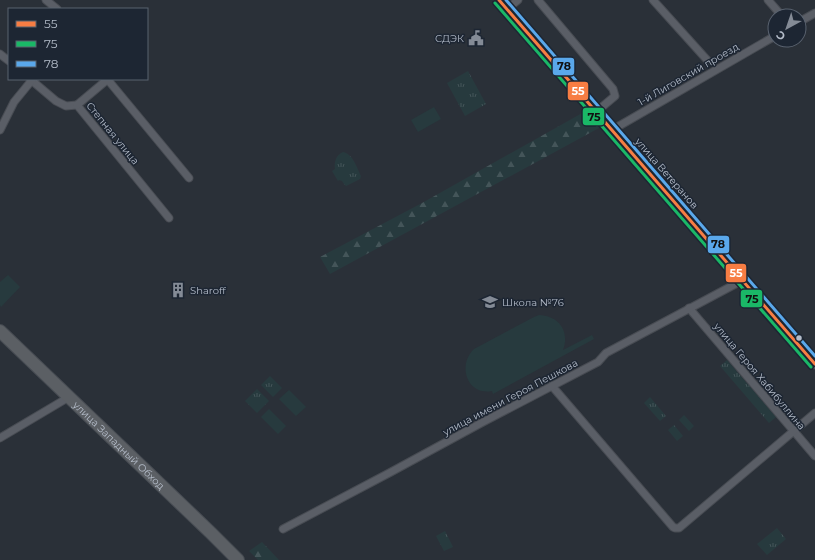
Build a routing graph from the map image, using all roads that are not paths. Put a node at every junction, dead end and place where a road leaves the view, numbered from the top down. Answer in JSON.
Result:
{"nodes":[{"id":1,"x":46,"y":0,"type":"edge"},
{"id":2,"x":499,"y":0,"type":"edge"},
{"id":3,"x":503,"y":0,"type":"edge"},
{"id":4,"x":518,"y":0,"type":"edge"},
{"id":5,"x":538,"y":0,"type":"edge"},
{"id":6,"x":653,"y":0,"type":"edge"},
{"id":7,"x":768,"y":0,"type":"edge"},
{"id":8,"x":56,"y":8,"type":"edge"},
{"id":9,"x":508,"y":8,"type":"junction"},
{"id":10,"x":775,"y":8,"type":"edge"},
{"id":11,"x":767,"y":41,"type":"edge"},
{"id":12,"x":0,"y":54,"type":"edge"},
{"id":13,"x":8,"y":60,"type":"edge"},
{"id":14,"x":708,"y":61,"type":"dead end"},
{"id":15,"x":31,"y":80,"type":"edge"},
{"id":16,"x":107,"y":80,"type":"edge"},
{"id":17,"x":109,"y":80,"type":"edge"},
{"id":18,"x":77,"y":105,"type":"junction"},
{"id":19,"x":598,"y":111,"type":"junction"},
{"id":20,"x":613,"y":129,"type":"junction"},
{"id":21,"x":0,"y":130,"type":"edge"},
{"id":22,"x":189,"y":178,"type":"dead end"},
{"id":23,"x":169,"y":218,"type":"dead end"},
{"id":24,"x":743,"y":280,"type":"junction"},
{"id":25,"x":689,"y":308,"type":"junction"},
{"id":26,"x":0,"y":331,"type":"edge"},
{"id":27,"x":0,"y":337,"type":"edge"},
{"id":28,"x":815,"y":360,"type":"edge"},
{"id":29,"x":815,"y":364,"type":"edge"},
{"id":30,"x":552,"y":386,"type":"junction"},
{"id":31,"x":64,"y":400,"type":"junction"},
{"id":32,"x":815,"y":413,"type":"edge"},
{"id":33,"x":794,"y":431,"type":"junction"},
{"id":34,"x":0,"y":438,"type":"edge"},
{"id":35,"x":815,"y":456,"type":"edge"},
{"id":36,"x":283,"y":529,"type":"dead end"},
{"id":37,"x":226,"y":560,"type":"edge"},
{"id":38,"x":238,"y":560,"type":"edge"}],
"edges":[{"from":1,"to":8,"type":"street"},
{"from":2,"to":9,"type":"street","name":"улица Ветеранов"},
{"from":3,"to":9,"type":"street","name":"улица Ветеранов"},
{"from":4,"to":9,"type":"street"},
{"from":5,"to":19,"type":"street"},
{"from":6,"to":14,"type":"street"},
{"from":7,"to":10,"type":"street"},
{"from":9,"to":19,"type":"street","name":"улица Ветеранов"},
{"from":11,"to":20,"type":"street","name":"1-й Лиговский проезд"},
{"from":12,"to":13,"type":"street"},
{"from":15,"to":18,"type":"street","name":"Степная улица"},
{"from":15,"to":21,"type":"street"},
{"from":16,"to":18,"type":"street"},
{"from":17,"to":22,"type":"street"},
{"from":18,"to":23,"type":"street","name":"Степная улица"},
{"from":19,"to":20,"type":"street","name":"улица Ветеранов"},
{"from":20,"to":24,"type":"street","name":"улица Ветеранов"},
{"from":20,"to":28,"type":"street","name":"улица Ветеранов"},
{"from":24,"to":25,"type":"street","name":"улица имени Героя Пешкова"},
{"from":24,"to":29,"type":"street","name":"улица Ветеранов"},
{"from":25,"to":30,"type":"street","name":"улица имени Героя Пешкова"},
{"from":25,"to":33,"type":"street","name":"улица Героя Хабибуллина"},
{"from":26,"to":38,"type":"highway","name":"улица Западный Обход"},
{"from":27,"to":31,"type":"highway","name":"улица Западный Обход"},
{"from":30,"to":33,"type":"street"},
{"from":30,"to":36,"type":"street","name":"улица имени Героя Пешкова"},
{"from":31,"to":34,"type":"street"},
{"from":31,"to":37,"type":"highway","name":"улица Западный Обход"},
{"from":32,"to":33,"type":"street"},
{"from":33,"to":35,"type":"street","name":"улица Героя Хабибуллина"}]}
